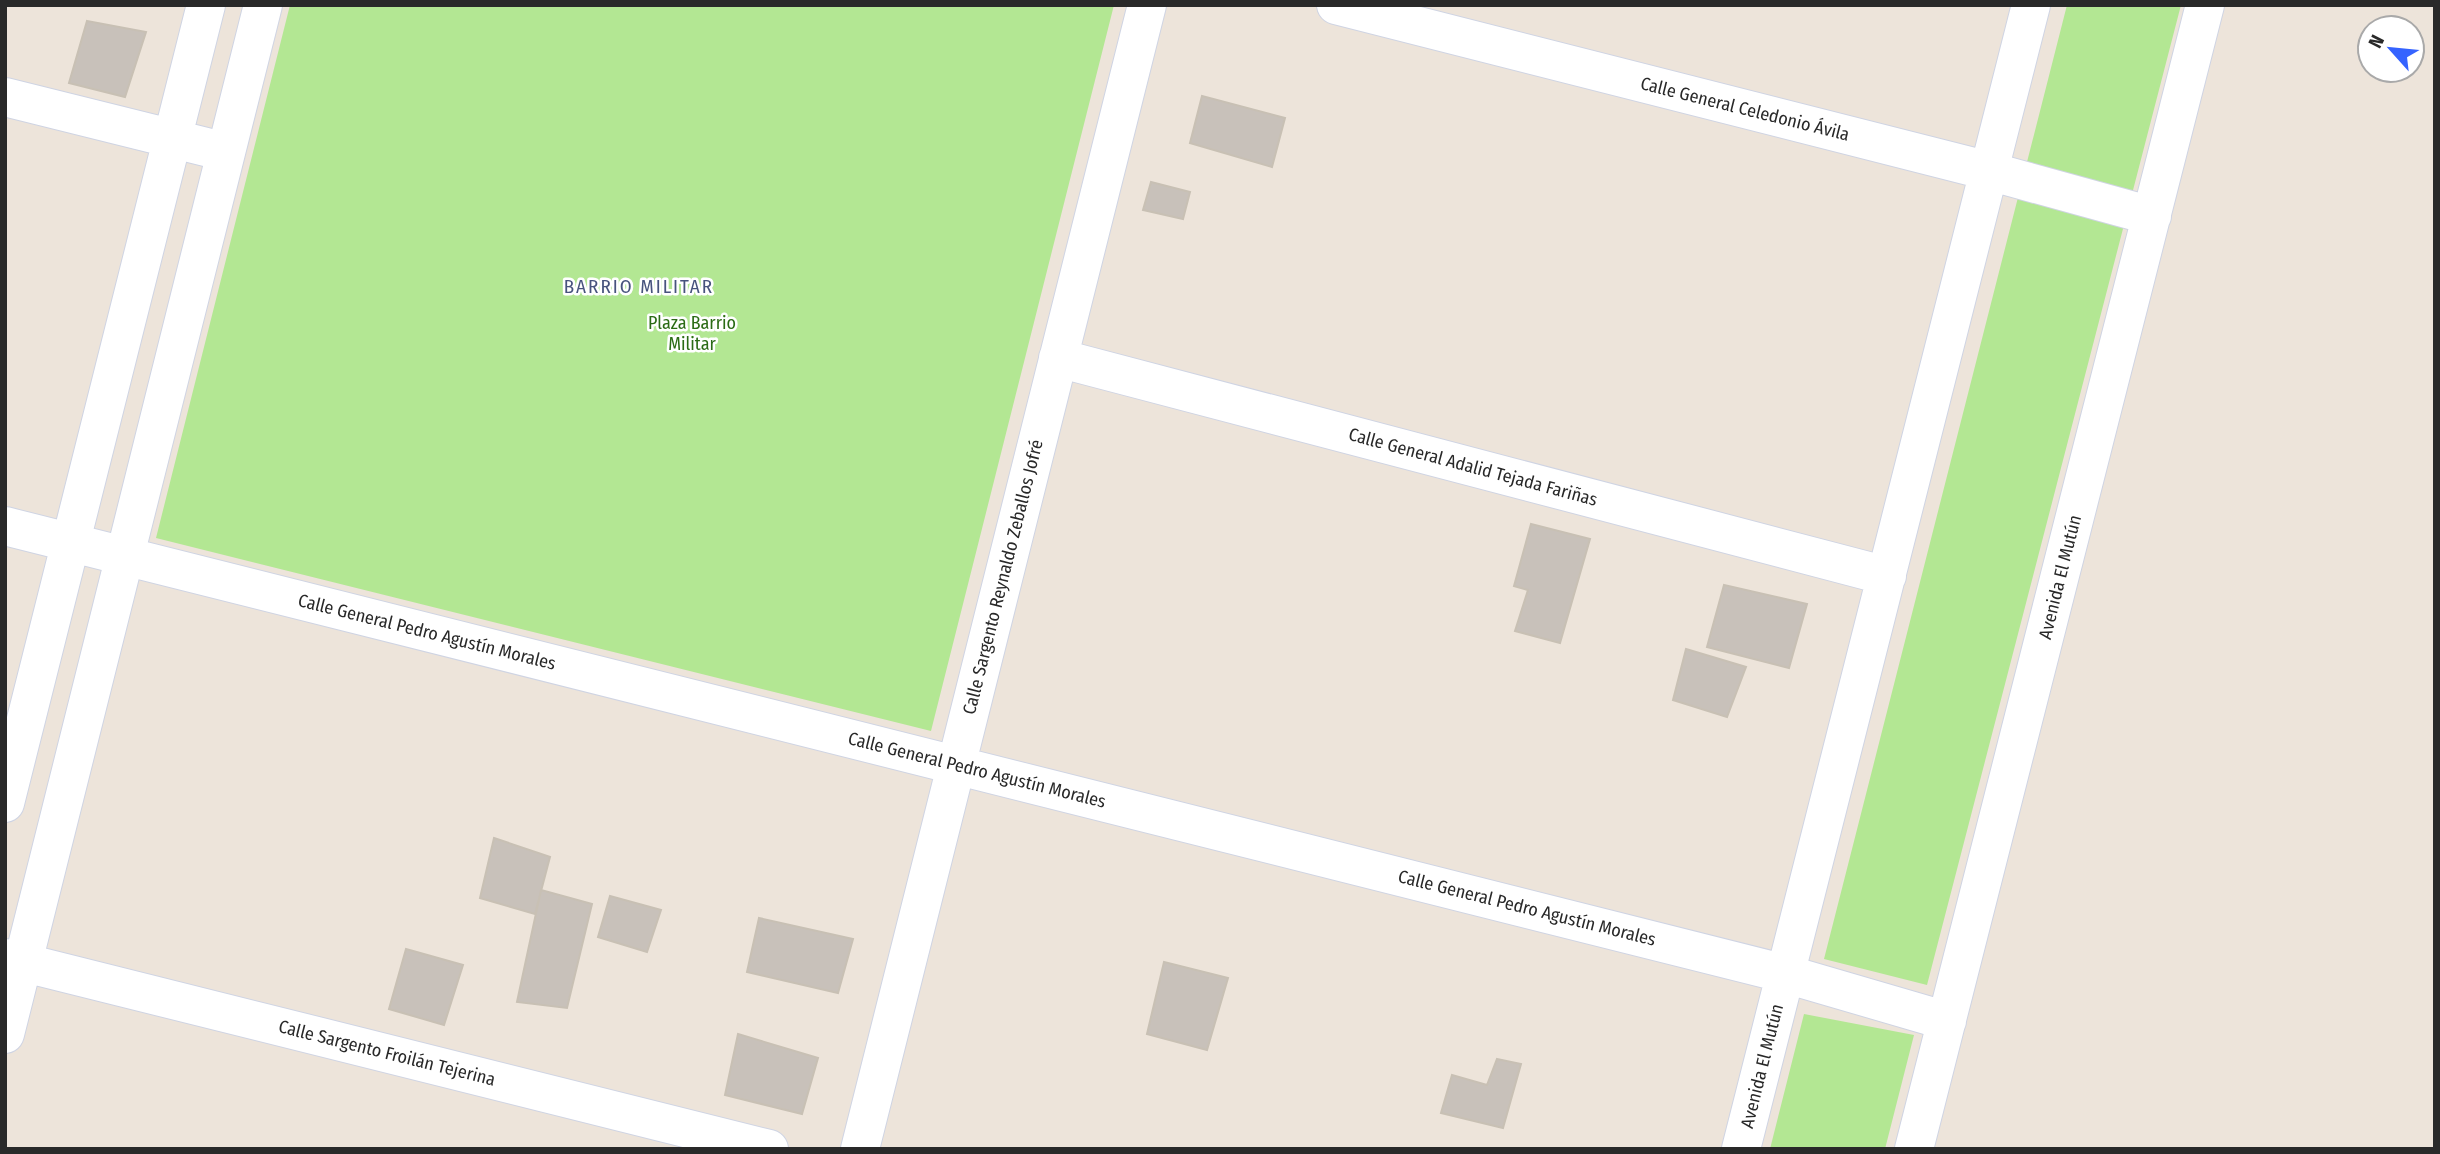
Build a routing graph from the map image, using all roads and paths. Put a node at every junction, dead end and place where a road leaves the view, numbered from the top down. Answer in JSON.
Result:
{"nodes":[{"id":1,"x":206,"y":5,"type":"edge"},
{"id":2,"x":263,"y":5,"type":"edge"},
{"id":3,"x":1147,"y":5,"type":"edge"},
{"id":4,"x":1336,"y":5,"type":"edge"},
{"id":5,"x":2031,"y":5,"type":"edge"},
{"id":6,"x":2206,"y":5,"type":"edge"},
{"id":7,"x":5,"y":97,"type":"edge"},
{"id":8,"x":172,"y":138,"type":"junction"},
{"id":9,"x":226,"y":152,"type":"junction"},
{"id":10,"x":1989,"y":171,"type":"junction"},
{"id":11,"x":2152,"y":216,"type":"junction"},
{"id":12,"x":1058,"y":358,"type":"junction"},
{"id":13,"x":5,"y":526,"type":"edge"},
{"id":14,"x":71,"y":543,"type":"junction"},
{"id":15,"x":125,"y":556,"type":"junction"},
{"id":16,"x":1887,"y":576,"type":"junction"},
{"id":17,"x":956,"y":765,"type":"junction"},
{"id":18,"x":5,"y":803,"type":"edge"},
{"id":19,"x":14,"y":960,"type":"edge"},
{"id":20,"x":1786,"y":974,"type":"junction"},
{"id":21,"x":1947,"y":1021,"type":"junction"},
{"id":22,"x":5,"y":1034,"type":"edge"},
{"id":23,"x":769,"y":1149,"type":"edge"},
{"id":24,"x":860,"y":1149,"type":"edge"},
{"id":25,"x":1741,"y":1149,"type":"edge"},
{"id":26,"x":1914,"y":1149,"type":"edge"}],
"edges":[{"from":1,"to":8,"type":"street"},
{"from":2,"to":9,"type":"street"},
{"from":3,"to":12,"type":"street","name":"Calle Sargento Reynaldo Zeballos Jofré"},
{"from":4,"to":10,"type":"street","name":"Calle General Celedonio Ávila"},
{"from":5,"to":10,"type":"street","name":"Avenida El Mutún"},
{"from":6,"to":11,"type":"street","name":"Avenida El Mutún"},
{"from":7,"to":8,"type":"street"},
{"from":8,"to":9,"type":"street"},
{"from":8,"to":14,"type":"street"},
{"from":9,"to":15,"type":"street"},
{"from":10,"to":11,"type":"street","name":"Calle General Celedonio Ávila"},
{"from":10,"to":16,"type":"street","name":"Avenida El Mutún"},
{"from":11,"to":21,"type":"street","name":"Avenida El Mutún"},
{"from":12,"to":16,"type":"street","name":"Calle General Adalid Tejada Fariñas"},
{"from":12,"to":17,"type":"street","name":"Calle Sargento Reynaldo Zeballos Jofré"},
{"from":13,"to":14,"type":"street","name":"Calle General Pedro Agustín Morales"},
{"from":14,"to":15,"type":"street","name":"Calle General Pedro Agustín Morales"},
{"from":14,"to":18,"type":"street"},
{"from":15,"to":17,"type":"street","name":"Calle General Pedro Agustín Morales"},
{"from":15,"to":19,"type":"street"},
{"from":16,"to":20,"type":"street","name":"Avenida El Mutún"},
{"from":17,"to":20,"type":"street","name":"Calle General Pedro Agustín Morales"},
{"from":17,"to":24,"type":"street","name":"Calle Sargento Reynaldo Zeballos Jofré"},
{"from":19,"to":22,"type":"street"},
{"from":19,"to":23,"type":"street","name":"Calle Sargento Froilán Tejerina"},
{"from":20,"to":21,"type":"street","name":"Calle General Pedro Agustín Morales"},
{"from":20,"to":25,"type":"street","name":"Avenida El Mutún"},
{"from":21,"to":26,"type":"street","name":"Avenida El Mutún"}]}
